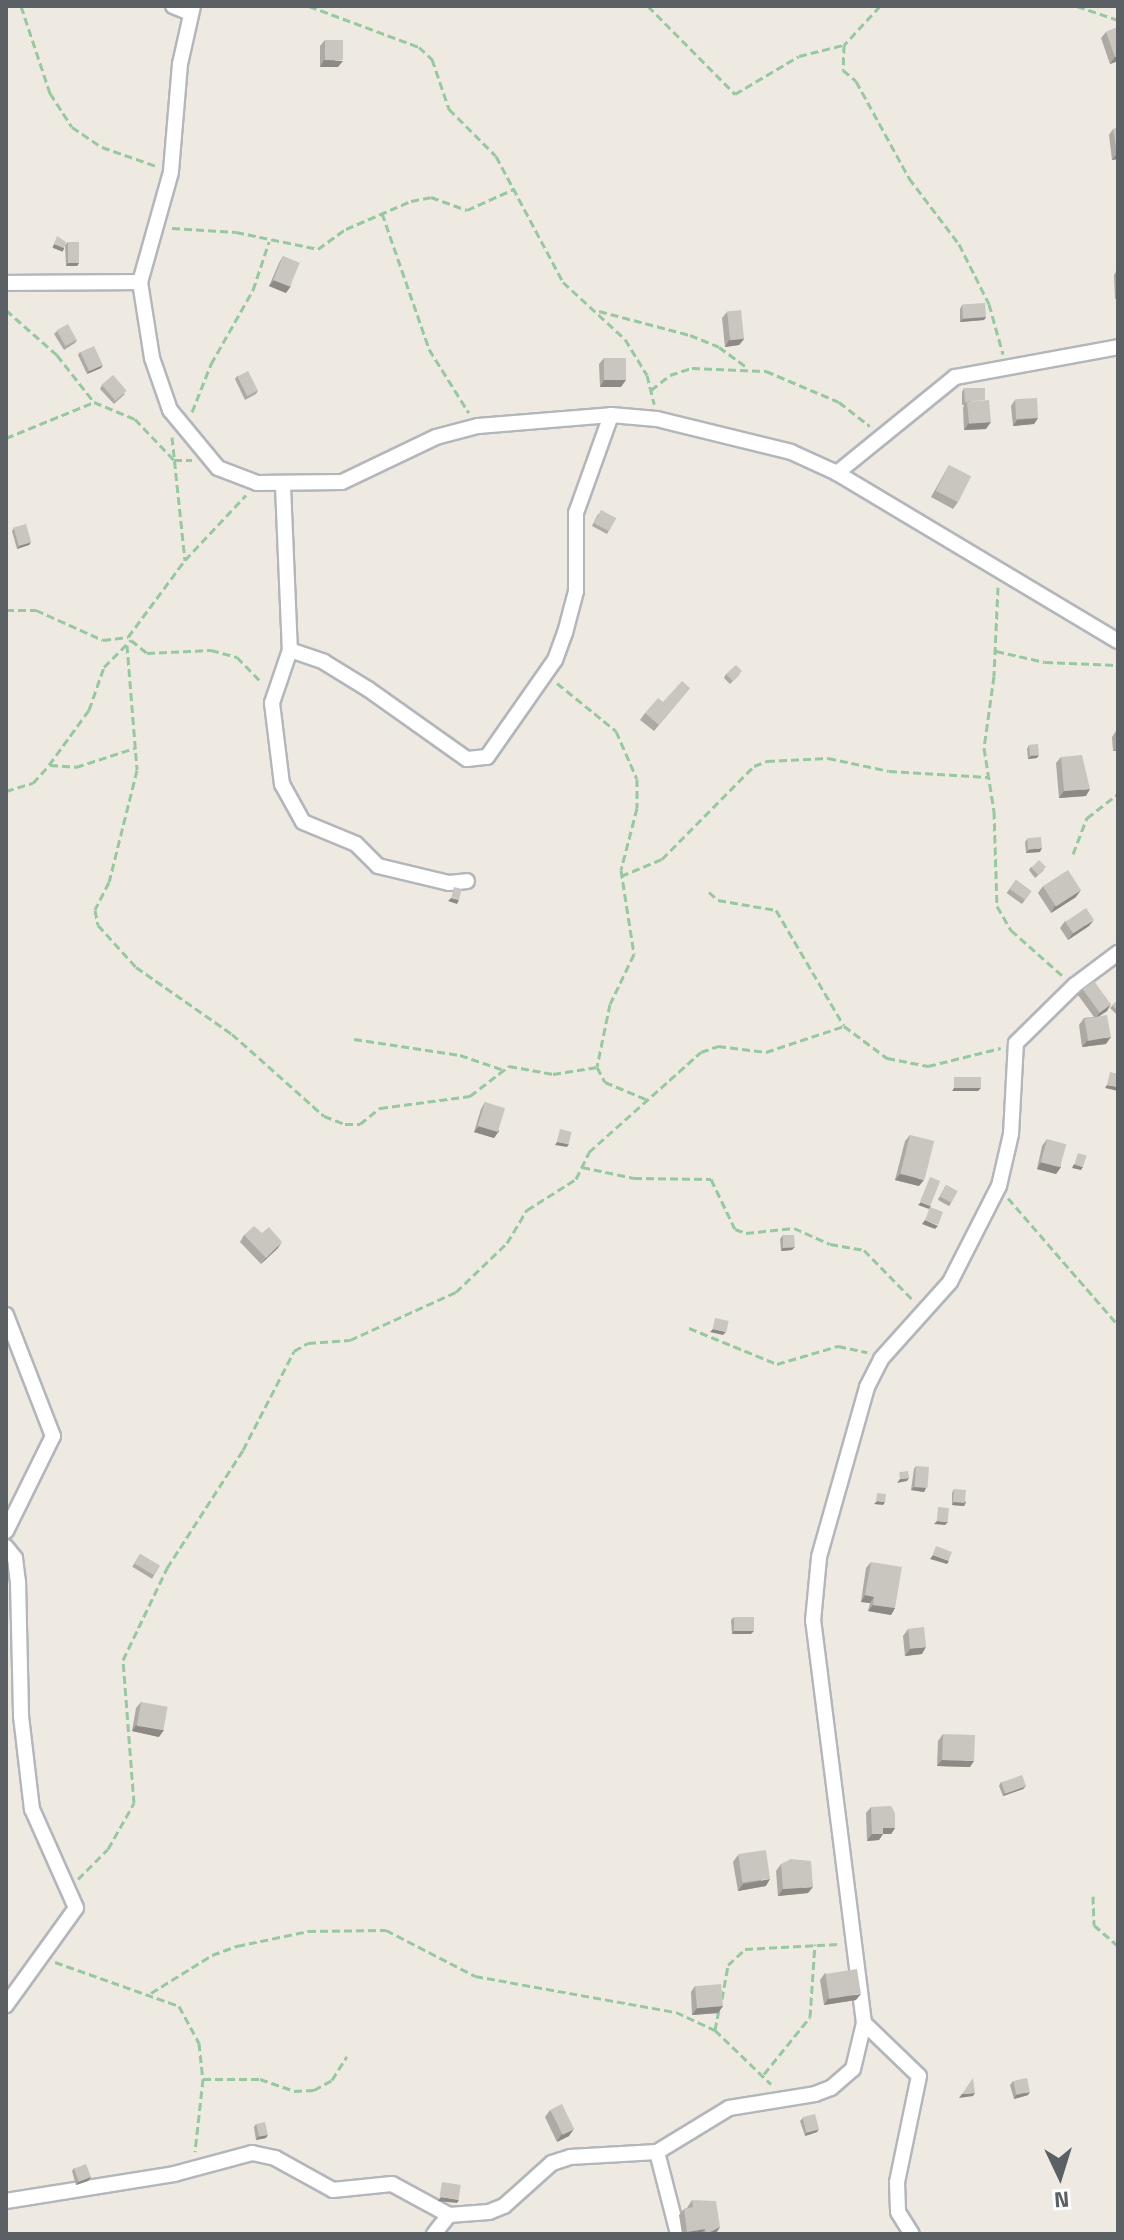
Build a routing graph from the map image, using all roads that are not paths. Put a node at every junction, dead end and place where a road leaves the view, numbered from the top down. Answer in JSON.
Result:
{"nodes":[{"id":1,"x":173,"y":6,"type":"edge"},
{"id":2,"x":192,"y":9,"type":"edge"},
{"id":3,"x":140,"y":282,"type":"junction"},
{"id":4,"x":6,"y":283,"type":"edge"},
{"id":5,"x":1118,"y":347,"type":"edge"},
{"id":6,"x":611,"y":415,"type":"junction"},
{"id":7,"x":837,"y":473,"type":"junction"},
{"id":8,"x":283,"y":486,"type":"junction"},
{"id":9,"x":1118,"y":641,"type":"edge"},
{"id":10,"x":290,"y":650,"type":"junction"},
{"id":11,"x":467,"y":881,"type":"dead end"},
{"id":12,"x":1118,"y":953,"type":"edge"},
{"id":13,"x":6,"y":1315,"type":"edge"},
{"id":14,"x":6,"y":1531,"type":"edge"},
{"id":15,"x":6,"y":1547,"type":"edge"},
{"id":16,"x":6,"y":2005,"type":"edge"},
{"id":17,"x":864,"y":2023,"type":"junction"},
{"id":18,"x":657,"y":2152,"type":"junction"},
{"id":19,"x":6,"y":2201,"type":"edge"},
{"id":20,"x":449,"y":2215,"type":"junction"},
{"id":21,"x":434,"y":2234,"type":"edge"},
{"id":22,"x":678,"y":2234,"type":"edge"},
{"id":23,"x":912,"y":2234,"type":"edge"}],
"edges":[{"from":1,"to":2,"type":"street"},
{"from":2,"to":3,"type":"street"},
{"from":3,"to":4,"type":"street"},
{"from":3,"to":8,"type":"street"},
{"from":5,"to":7,"type":"street"},
{"from":6,"to":7,"type":"street"},
{"from":6,"to":8,"type":"street"},
{"from":6,"to":10,"type":"street"},
{"from":7,"to":9,"type":"street"},
{"from":8,"to":10,"type":"street"},
{"from":10,"to":11,"type":"street"},
{"from":12,"to":17,"type":"street"},
{"from":13,"to":14,"type":"street"},
{"from":15,"to":16,"type":"street"},
{"from":17,"to":18,"type":"street"},
{"from":17,"to":23,"type":"street"},
{"from":18,"to":20,"type":"street"},
{"from":18,"to":22,"type":"street"},
{"from":19,"to":20,"type":"street"},
{"from":20,"to":21,"type":"street"}]}
